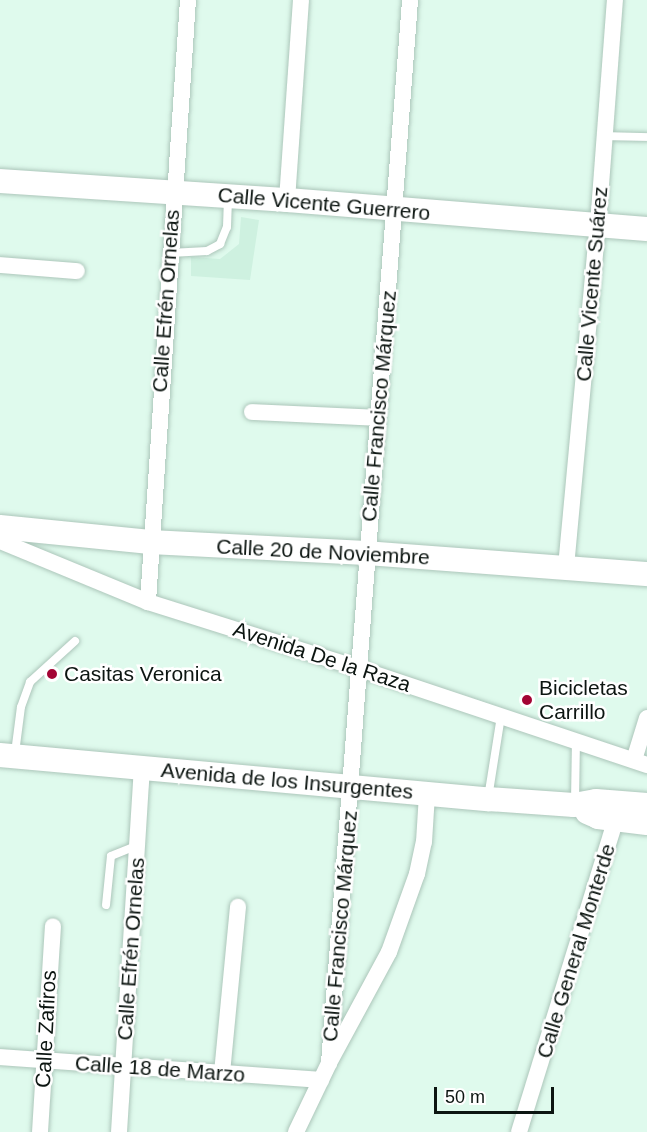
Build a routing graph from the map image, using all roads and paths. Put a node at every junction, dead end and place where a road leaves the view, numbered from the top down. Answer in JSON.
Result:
{"nodes":[{"id":1,"x":188,"y":0,"type":"edge"},
{"id":2,"x":301,"y":0,"type":"edge"},
{"id":3,"x":410,"y":0,"type":"edge"},
{"id":4,"x":615,"y":0,"type":"edge"},
{"id":5,"x":605,"y":136,"type":"junction"},
{"id":6,"x":647,"y":136,"type":"edge"},
{"id":7,"x":0,"y":181,"type":"edge"},
{"id":8,"x":174,"y":192,"type":"junction"},
{"id":9,"x":228,"y":196,"type":"junction"},
{"id":10,"x":287,"y":200,"type":"junction"},
{"id":11,"x":396,"y":210,"type":"junction"},
{"id":12,"x":598,"y":225,"type":"junction"},
{"id":13,"x":647,"y":230,"type":"edge"},
{"id":14,"x":170,"y":254,"type":"junction"},
{"id":15,"x":0,"y":265,"type":"edge"},
{"id":16,"x":77,"y":271,"type":"dead end"},
{"id":17,"x":252,"y":412,"type":"dead end"},
{"id":18,"x":378,"y":418,"type":"junction"},
{"id":19,"x":0,"y":527,"type":"edge"},
{"id":20,"x":0,"y":541,"type":"edge"},
{"id":21,"x":150,"y":542,"type":"junction"},
{"id":22,"x":366,"y":553,"type":"junction"},
{"id":23,"x":566,"y":567,"type":"junction"},
{"id":24,"x":647,"y":574,"type":"edge"},
{"id":25,"x":148,"y":602,"type":"junction"},
{"id":26,"x":75,"y":641,"type":"dead end"},
{"id":27,"x":360,"y":669,"type":"junction"},
{"id":28,"x":501,"y":716,"type":"junction"},
{"id":29,"x":647,"y":718,"type":"edge"},
{"id":30,"x":576,"y":740,"type":"junction"},
{"id":31,"x":7,"y":756,"type":"edge"},
{"id":32,"x":640,"y":762,"type":"edge"},
{"id":33,"x":142,"y":767,"type":"junction"},
{"id":34,"x":352,"y":787,"type":"junction"},
{"id":35,"x":427,"y":794,"type":"junction"},
{"id":36,"x":488,"y":799,"type":"junction"},
{"id":37,"x":574,"y":805,"type":"junction"},
{"id":38,"x":647,"y":806,"type":"edge"},
{"id":39,"x":618,"y":812,"type":"junction"},
{"id":40,"x":647,"y":823,"type":"edge"},
{"id":41,"x":138,"y":845,"type":"junction"},
{"id":42,"x":106,"y":905,"type":"dead end"},
{"id":43,"x":237,"y":907,"type":"dead end"},
{"id":44,"x":53,"y":926,"type":"dead end"},
{"id":45,"x":0,"y":1057,"type":"edge"},
{"id":46,"x":44,"y":1060,"type":"junction"},
{"id":47,"x":329,"y":1063,"type":"junction"},
{"id":48,"x":123,"y":1066,"type":"junction"},
{"id":49,"x":222,"y":1073,"type":"junction"},
{"id":50,"x":321,"y":1080,"type":"junction"},
{"id":51,"x":40,"y":1132,"type":"edge"},
{"id":52,"x":119,"y":1132,"type":"edge"},
{"id":53,"x":296,"y":1132,"type":"edge"},
{"id":54,"x":519,"y":1132,"type":"edge"}],
"edges":[{"from":1,"to":8,"type":"street","name":"Calle Efrén Ornelas"},
{"from":2,"to":10,"type":"street"},
{"from":3,"to":11,"type":"street","name":"Calle Francisco Márquez"},
{"from":4,"to":5,"type":"street","name":"Calle Vicente Suárez"},
{"from":5,"to":6,"type":"lane"},
{"from":5,"to":12,"type":"street","name":"Calle Vicente Suárez"},
{"from":7,"to":8,"type":"main road","name":"Calle Vicente Guerrero"},
{"from":8,"to":9,"type":"main road","name":"Calle Vicente Guerrero"},
{"from":8,"to":14,"type":"street","name":"Calle Efrén Ornelas"},
{"from":9,"to":10,"type":"main road","name":"Calle Vicente Guerrero"},
{"from":9,"to":14,"type":"lane"},
{"from":10,"to":11,"type":"main road","name":"Calle Vicente Guerrero"},
{"from":11,"to":12,"type":"main road","name":"Calle Vicente Guerrero"},
{"from":11,"to":18,"type":"street","name":"Calle Francisco Márquez"},
{"from":12,"to":13,"type":"main road","name":"Calle Vicente Guerrero"},
{"from":12,"to":23,"type":"street","name":"Calle Vicente Suárez"},
{"from":14,"to":21,"type":"street","name":"Calle Efrén Ornelas"},
{"from":15,"to":16,"type":"street"},
{"from":17,"to":18,"type":"street"},
{"from":18,"to":22,"type":"street","name":"Calle Francisco Márquez"},
{"from":19,"to":21,"type":"main road","name":"Calle 20 de Noviembre"},
{"from":20,"to":25,"type":"street","name":"Avenida De la Raza"},
{"from":21,"to":22,"type":"main road","name":"Calle 20 de Noviembre"},
{"from":21,"to":25,"type":"street","name":"Calle Efrén Ornelas"},
{"from":22,"to":23,"type":"main road","name":"Calle 20 de Noviembre"},
{"from":22,"to":27,"type":"street","name":"Calle Francisco Márquez"},
{"from":23,"to":24,"type":"main road","name":"Calle 20 de Noviembre"},
{"from":25,"to":27,"type":"street","name":"Avenida De la Raza"},
{"from":26,"to":31,"type":"lane"},
{"from":27,"to":28,"type":"street","name":"Avenida De la Raza"},
{"from":27,"to":34,"type":"street","name":"Calle Francisco Márquez"},
{"from":28,"to":30,"type":"street","name":"Avenida De la Raza"},
{"from":28,"to":36,"type":"lane"},
{"from":29,"to":32,"type":"street"},
{"from":30,"to":32,"type":"street","name":"Avenida De la Raza"},
{"from":30,"to":37,"type":"lane"},
{"from":31,"to":33,"type":"main road","name":"Avenida de los Insurgentes"},
{"from":33,"to":34,"type":"main road","name":"Avenida de los Insurgentes"},
{"from":33,"to":41,"type":"street","name":"Calle Efrén Ornelas"},
{"from":34,"to":35,"type":"main road","name":"Avenida de los Insurgentes"},
{"from":34,"to":47,"type":"street","name":"Calle Francisco Márquez"},
{"from":35,"to":36,"type":"main road","name":"Avenida de los Insurgentes"},
{"from":35,"to":47,"type":"street"},
{"from":36,"to":37,"type":"main road","name":"Avenida de los Insurgentes"},
{"from":37,"to":39,"type":"main road","name":"Avenida de los Insurgentes"},
{"from":38,"to":39,"type":"main road"},
{"from":39,"to":40,"type":"main road"},
{"from":39,"to":54,"type":"street","name":"Calle General Monterde"},
{"from":41,"to":42,"type":"lane"},
{"from":41,"to":48,"type":"street","name":"Calle Efrén Ornelas"},
{"from":43,"to":49,"type":"street"},
{"from":44,"to":46,"type":"street","name":"Calle Zafiros"},
{"from":45,"to":46,"type":"street","name":"Calle 18 de Marzo"},
{"from":46,"to":48,"type":"street","name":"Calle 18 de Marzo"},
{"from":46,"to":51,"type":"street","name":"Calle Zafiros"},
{"from":47,"to":50,"type":"street"},
{"from":48,"to":49,"type":"street","name":"Calle 18 de Marzo"},
{"from":48,"to":52,"type":"street","name":"Calle Efrén Ornelas"},
{"from":49,"to":50,"type":"street","name":"Calle 18 de Marzo"},
{"from":50,"to":53,"type":"street"}]}
